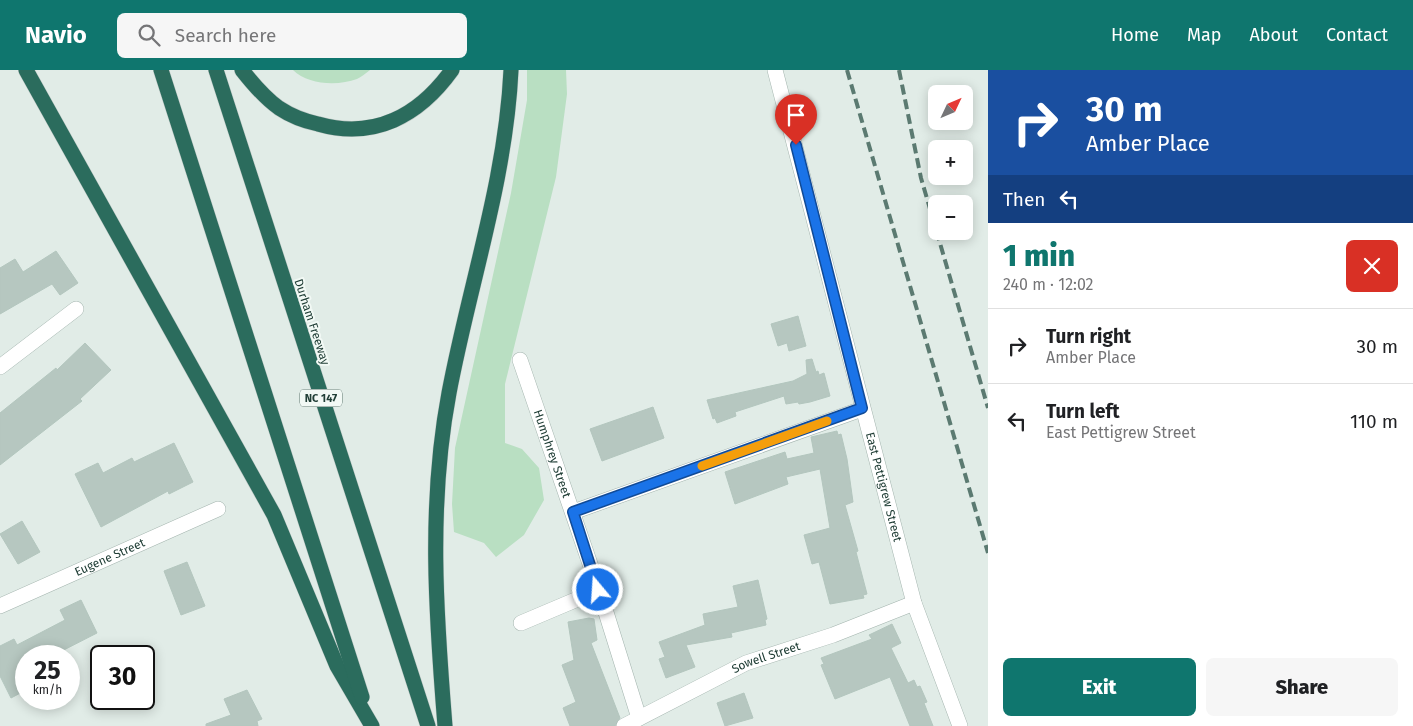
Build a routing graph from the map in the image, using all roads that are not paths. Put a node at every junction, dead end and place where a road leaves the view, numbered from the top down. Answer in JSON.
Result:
{"nodes":[{"id":1,"x":26,"y":70,"type":"edge"},
{"id":2,"x":162,"y":70,"type":"edge"},
{"id":3,"x":216,"y":70,"type":"edge"},
{"id":4,"x":242,"y":70,"type":"edge"},
{"id":5,"x":452,"y":70,"type":"edge"},
{"id":6,"x":511,"y":70,"type":"edge"},
{"id":7,"x":775,"y":70,"type":"edge"},
{"id":8,"x":76,"y":310,"type":"dead end"},
{"id":9,"x":520,"y":360,"type":"dead end"},
{"id":10,"x":0,"y":367,"type":"edge"},
{"id":11,"x":862,"y":408,"type":"junction"},
{"id":12,"x":218,"y":509,"type":"dead end"},
{"id":13,"x":573,"y":512,"type":"junction"},
{"id":14,"x":598,"y":590,"type":"junction"},
{"id":15,"x":914,"y":603,"type":"junction"},
{"id":16,"x":0,"y":606,"type":"edge"},
{"id":17,"x":521,"y":623,"type":"dead end"},
{"id":18,"x":639,"y":718,"type":"junction"},
{"id":19,"x":372,"y":726,"type":"edge"},
{"id":20,"x":428,"y":726,"type":"edge"},
{"id":21,"x":445,"y":726,"type":"edge"},
{"id":22,"x":624,"y":726,"type":"edge"},
{"id":23,"x":960,"y":726,"type":"edge"}],
"edges":[{"from":1,"to":19,"type":"highway"},
{"from":2,"to":19,"type":"highway"},
{"from":3,"to":20,"type":"highway","name":"Durham Freeway","number":"NC 147"},
{"from":4,"to":5,"type":"highway"},
{"from":6,"to":21,"type":"highway"},
{"from":7,"to":11,"type":"street","name":"East Pettigrew Street"},
{"from":8,"to":10,"type":"street"},
{"from":9,"to":13,"type":"street","name":"Humphrey Street"},
{"from":11,"to":13,"type":"street"},
{"from":11,"to":15,"type":"street","name":"East Pettigrew Street"},
{"from":12,"to":16,"type":"street","name":"Eugene Street"},
{"from":13,"to":14,"type":"street","name":"Humphrey Street"},
{"from":14,"to":17,"type":"street"},
{"from":14,"to":18,"type":"street","name":"Humphrey Street"},
{"from":15,"to":18,"type":"street","name":"Sowell Street"},
{"from":15,"to":23,"type":"street","name":"East Pettigrew Street"},
{"from":18,"to":22,"type":"street","name":"Sowell Street"}]}
